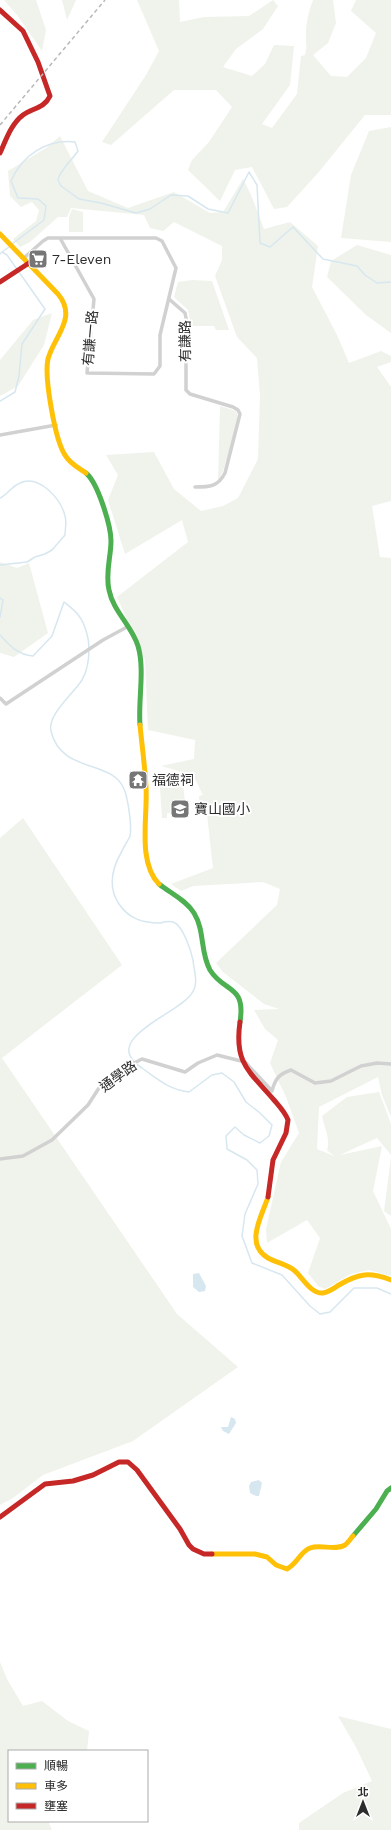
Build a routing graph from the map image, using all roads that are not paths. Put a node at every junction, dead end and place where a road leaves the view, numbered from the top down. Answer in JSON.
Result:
{"nodes":[{"id":1,"x":0,"y":10,"type":"edge"},
{"id":2,"x":0,"y":153,"type":"edge"},
{"id":3,"x":0,"y":234,"type":"edge"},
{"id":4,"x":60,"y":238,"type":"junction"},
{"id":5,"x":24,"y":258,"type":"junction"},
{"id":6,"x":30,"y":264,"type":"junction"},
{"id":7,"x":0,"y":282,"type":"edge"},
{"id":8,"x":169,"y":298,"type":"junction"},
{"id":9,"x":56,"y":425,"type":"junction"},
{"id":10,"x":0,"y":435,"type":"edge"},
{"id":11,"x":195,"y":487,"type":"dead end"},
{"id":12,"x":127,"y":627,"type":"junction"},
{"id":13,"x":0,"y":698,"type":"edge"},
{"id":14,"x":245,"y":1062,"type":"junction"},
{"id":15,"x":391,"y":1064,"type":"edge"},
{"id":16,"x":0,"y":1159,"type":"edge"},
{"id":17,"x":391,"y":1280,"type":"edge"},
{"id":18,"x":391,"y":1488,"type":"edge"},
{"id":19,"x":0,"y":1517,"type":"edge"}],
"edges":[{"from":1,"to":2,"type":"street"},
{"from":3,"to":5,"type":"street"},
{"from":4,"to":5,"type":"street"},
{"from":4,"to":8,"type":"street"},
{"from":4,"to":8,"type":"street","name":"有謙一路"},
{"from":5,"to":6,"type":"street"},
{"from":6,"to":7,"type":"street"},
{"from":6,"to":9,"type":"street"},
{"from":8,"to":11,"type":"street","name":"有謙路"},
{"from":9,"to":10,"type":"street"},
{"from":9,"to":12,"type":"street"},
{"from":12,"to":13,"type":"street"},
{"from":12,"to":14,"type":"street"},
{"from":14,"to":15,"type":"street"},
{"from":14,"to":16,"type":"street","name":"通學路"},
{"from":14,"to":17,"type":"street"},
{"from":18,"to":19,"type":"street"}]}
